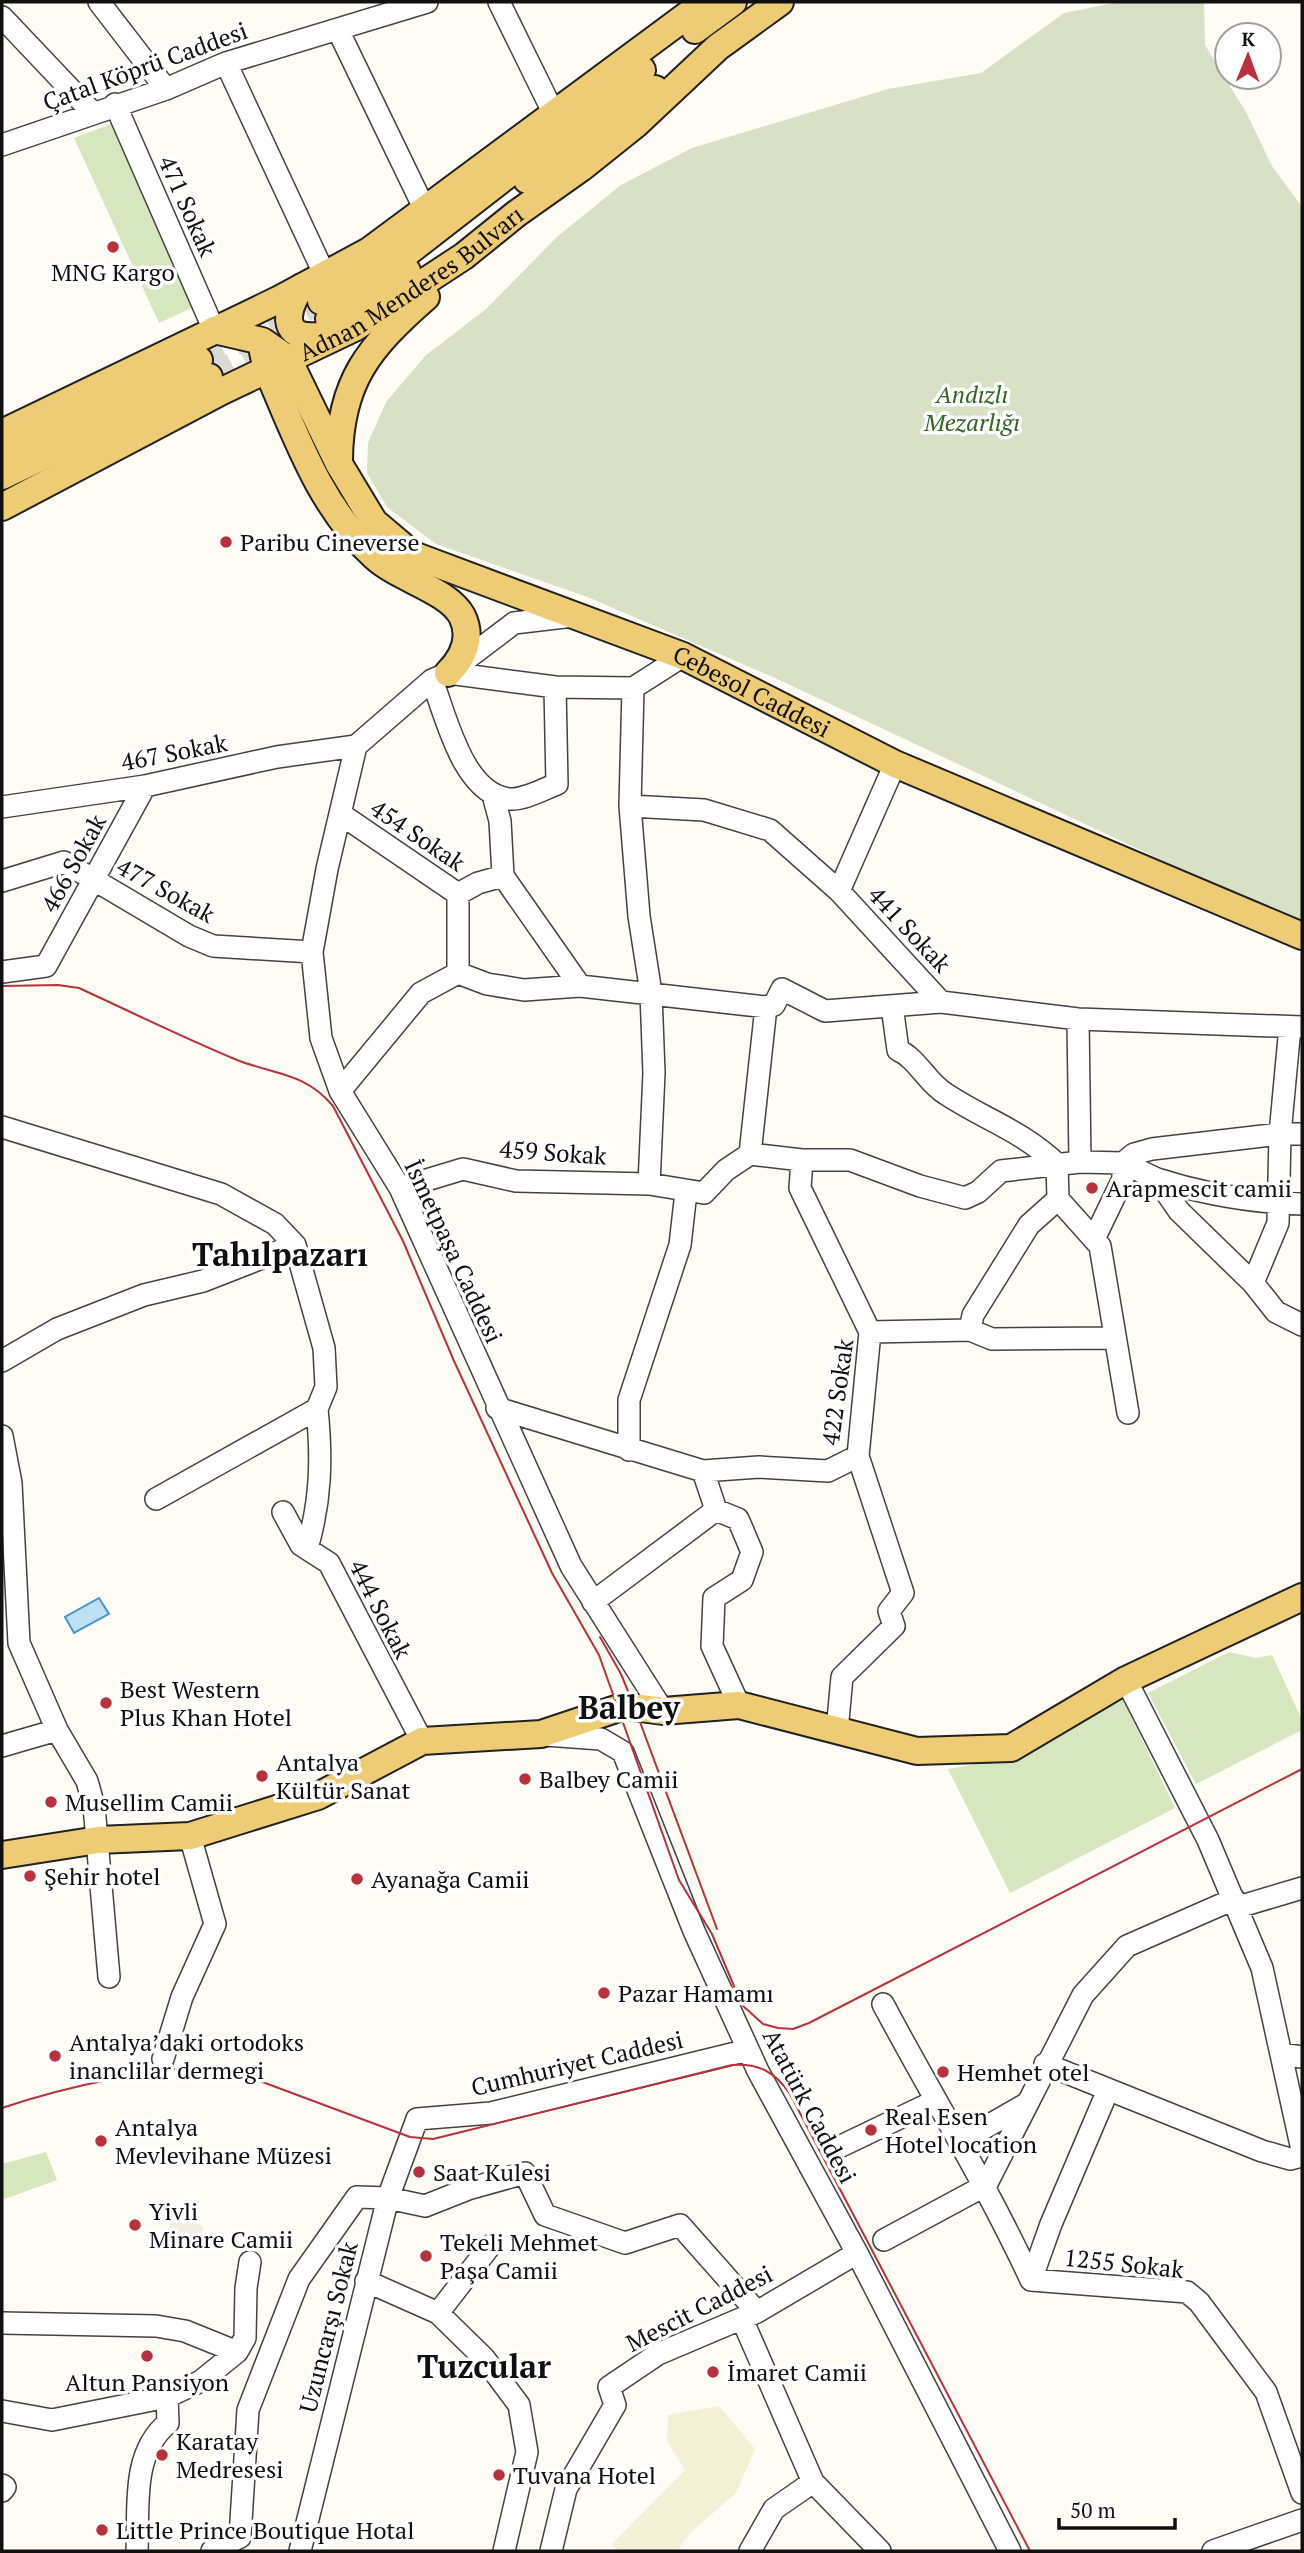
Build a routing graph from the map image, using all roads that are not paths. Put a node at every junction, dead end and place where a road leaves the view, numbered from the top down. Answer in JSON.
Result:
{"nodes":[{"id":1,"x":428,"y":2,"type":"edge"},
{"id":2,"x":499,"y":2,"type":"edge"},
{"id":3,"x":679,"y":2,"type":"edge"},
{"id":4,"x":705,"y":2,"type":"edge"},
{"id":5,"x":733,"y":2,"type":"edge"},
{"id":6,"x":780,"y":2,"type":"edge"},
{"id":7,"x":102,"y":3,"type":"edge"},
{"id":8,"x":2,"y":17,"type":"edge"},
{"id":9,"x":671,"y":27,"type":"junction"},
{"id":10,"x":338,"y":30,"type":"junction"},
{"id":11,"x":718,"y":47,"type":"junction"},
{"id":12,"x":226,"y":63,"type":"junction"},
{"id":13,"x":166,"y":89,"type":"junction"},
{"id":14,"x":115,"y":104,"type":"junction"},
{"id":15,"x":92,"y":112,"type":"junction"},
{"id":16,"x":553,"y":112,"type":"junction"},
{"id":17,"x":2,"y":145,"type":"edge"},
{"id":18,"x":426,"y":212,"type":"junction"},
{"id":19,"x":464,"y":256,"type":"junction"},
{"id":20,"x":322,"y":269,"type":"dead end"},
{"id":21,"x":314,"y":308,"type":"junction"},
{"id":22,"x":214,"y":330,"type":"junction"},
{"id":23,"x":262,"y":341,"type":"junction"},
{"id":24,"x":278,"y":364,"type":"junction"},
{"id":25,"x":210,"y":376,"type":"junction"},
{"id":26,"x":285,"y":410,"type":"junction"},
{"id":27,"x":2,"y":433,"type":"edge"},
{"id":28,"x":2,"y":454,"type":"edge"},
{"id":29,"x":339,"y":464,"type":"junction"},
{"id":30,"x":2,"y":476,"type":"edge"},
{"id":31,"x":2,"y":507,"type":"edge"},
{"id":32,"x":579,"y":615,"type":"junction"},
{"id":33,"x":683,"y":656,"type":"junction"},
{"id":34,"x":440,"y":677,"type":"junction"},
{"id":35,"x":555,"y":687,"type":"junction"},
{"id":36,"x":633,"y":688,"type":"junction"},
{"id":37,"x":356,"y":746,"type":"junction"},
{"id":38,"x":895,"y":764,"type":"junction"},
{"id":39,"x":145,"y":786,"type":"junction"},
{"id":40,"x":493,"y":794,"type":"junction"},
{"id":41,"x":631,"y":806,"type":"junction"},
{"id":42,"x":2,"y":807,"type":"edge"},
{"id":43,"x":342,"y":815,"type":"junction"},
{"id":44,"x":503,"y":876,"type":"junction"},
{"id":45,"x":93,"y":880,"type":"junction"},
{"id":46,"x":2,"y":881,"type":"edge"},
{"id":47,"x":839,"y":891,"type":"junction"},
{"id":48,"x":458,"y":894,"type":"junction"},
{"id":49,"x":1302,"y":936,"type":"edge"},
{"id":50,"x":312,"y":952,"type":"junction"},
{"id":51,"x":2,"y":972,"type":"edge"},
{"id":52,"x":458,"y":973,"type":"junction"},
{"id":53,"x":580,"y":986,"type":"junction"},
{"id":54,"x":651,"y":993,"type":"junction"},
{"id":55,"x":942,"y":1002,"type":"junction"},
{"id":56,"x":892,"y":1006,"type":"junction"},
{"id":57,"x":766,"y":1007,"type":"junction"},
{"id":58,"x":1078,"y":1019,"type":"junction"},
{"id":59,"x":1296,"y":1027,"type":"edge"},
{"id":60,"x":340,"y":1091,"type":"junction"},
{"id":61,"x":2,"y":1127,"type":"edge"},
{"id":62,"x":1280,"y":1134,"type":"junction"},
{"id":63,"x":1302,"y":1134,"type":"edge"},
{"id":64,"x":750,"y":1154,"type":"junction"},
{"id":65,"x":802,"y":1160,"type":"junction"},
{"id":66,"x":1080,"y":1162,"type":"junction"},
{"id":67,"x":1123,"y":1163,"type":"junction"},
{"id":68,"x":1057,"y":1164,"type":"junction"},
{"id":69,"x":1157,"y":1179,"type":"junction"},
{"id":70,"x":649,"y":1184,"type":"junction"},
{"id":71,"x":400,"y":1188,"type":"junction"},
{"id":72,"x":695,"y":1193,"type":"junction"},
{"id":73,"x":1058,"y":1199,"type":"junction"},
{"id":74,"x":1277,"y":1203,"type":"junction"},
{"id":75,"x":1302,"y":1204,"type":"edge"},
{"id":76,"x":1094,"y":1240,"type":"junction"},
{"id":77,"x":295,"y":1245,"type":"junction"},
{"id":78,"x":1253,"y":1283,"type":"junction"},
{"id":79,"x":1302,"y":1325,"type":"edge"},
{"id":80,"x":970,"y":1330,"type":"junction"},
{"id":81,"x":870,"y":1332,"type":"junction"},
{"id":82,"x":1113,"y":1338,"type":"junction"},
{"id":83,"x":2,"y":1362,"type":"edge"},
{"id":84,"x":321,"y":1403,"type":"junction"},
{"id":85,"x":497,"y":1408,"type":"junction"},
{"id":86,"x":1128,"y":1413,"type":"dead end"},
{"id":87,"x":2,"y":1436,"type":"edge"},
{"id":88,"x":629,"y":1450,"type":"junction"},
{"id":89,"x":858,"y":1456,"type":"junction"},
{"id":90,"x":703,"y":1471,"type":"junction"},
{"id":91,"x":156,"y":1499,"type":"dead end"},
{"id":92,"x":716,"y":1510,"type":"junction"},
{"id":93,"x":283,"y":1513,"type":"dead end"},
{"id":94,"x":307,"y":1548,"type":"junction"},
{"id":95,"x":8,"y":1573,"type":"edge"},
{"id":96,"x":1302,"y":1597,"type":"edge"},
{"id":97,"x":593,"y":1602,"type":"junction"},
{"id":98,"x":1126,"y":1680,"type":"junction"},
{"id":99,"x":739,"y":1705,"type":"junction"},
{"id":100,"x":663,"y":1711,"type":"junction"},
{"id":101,"x":57,"y":1730,"type":"junction"},
{"id":102,"x":837,"y":1731,"type":"junction"},
{"id":103,"x":541,"y":1734,"type":"junction"},
{"id":104,"x":422,"y":1741,"type":"junction"},
{"id":105,"x":2,"y":1746,"type":"edge"},
{"id":106,"x":190,"y":1836,"type":"junction"},
{"id":107,"x":98,"y":1840,"type":"junction"},
{"id":108,"x":2,"y":1855,"type":"edge"},
{"id":109,"x":1301,"y":1889,"type":"edge"},
{"id":110,"x":1236,"y":1903,"type":"junction"},
{"id":111,"x":109,"y":1978,"type":"dead end"},
{"id":112,"x":883,"y":2004,"type":"dead end"},
{"id":113,"x":748,"y":2050,"type":"junction"},
{"id":114,"x":1292,"y":2055,"type":"edge"},
{"id":115,"x":163,"y":2059,"type":"dead end"},
{"id":116,"x":1045,"y":2064,"type":"junction"},
{"id":117,"x":1108,"y":2090,"type":"junction"},
{"id":118,"x":935,"y":2101,"type":"junction"},
{"id":119,"x":1026,"y":2104,"type":"junction"},
{"id":120,"x":417,"y":2119,"type":"joint"},
{"id":121,"x":960,"y":2142,"type":"junction"},
{"id":122,"x":838,"y":2148,"type":"dead end"},
{"id":123,"x":1302,"y":2150,"type":"edge"},
{"id":124,"x":1302,"y":2155,"type":"edge"},
{"id":125,"x":986,"y":2185,"type":"junction"},
{"id":126,"x":388,"y":2198,"type":"junction"},
{"id":127,"x":884,"y":2240,"type":"dead end"},
{"id":128,"x":490,"y":2246,"type":"dead end"},
{"id":129,"x":858,"y":2253,"type":"junction"},
{"id":130,"x":250,"y":2262,"type":"dead end"},
{"id":131,"x":1031,"y":2280,"type":"junction"},
{"id":132,"x":366,"y":2281,"type":"junction"},
{"id":133,"x":438,"y":2313,"type":"junction"},
{"id":134,"x":749,"y":2316,"type":"junction"},
{"id":135,"x":2,"y":2323,"type":"edge"},
{"id":136,"x":237,"y":2352,"type":"junction"},
{"id":137,"x":167,"y":2397,"type":"junction"},
{"id":138,"x":2,"y":2411,"type":"edge"},
{"id":139,"x":813,"y":2482,"type":"junction"},
{"id":140,"x":2,"y":2485,"type":"edge"},
{"id":141,"x":2,"y":2491,"type":"edge"},
{"id":142,"x":1302,"y":2493,"type":"edge"},
{"id":143,"x":1302,"y":2520,"type":"edge"},
{"id":144,"x":553,"y":2550,"type":"edge"},
{"id":145,"x":137,"y":2551,"type":"edge"},
{"id":146,"x":212,"y":2551,"type":"edge"},
{"id":147,"x":300,"y":2551,"type":"edge"},
{"id":148,"x":504,"y":2551,"type":"edge"},
{"id":149,"x":750,"y":2551,"type":"edge"},
{"id":150,"x":880,"y":2551,"type":"edge"},
{"id":151,"x":1010,"y":2551,"type":"edge"},
{"id":152,"x":1213,"y":2551,"type":"edge"}],
"edges":[{"from":1,"to":10,"type":"street","name":"Çatal Köprü Caddesi"},
{"from":2,"to":16,"type":"street"},
{"from":3,"to":9,"type":"street"},
{"from":4,"to":9,"type":"main road","name":"Adnan Menderes Bulvarı"},
{"from":5,"to":21,"type":"main road","name":"Adnan Menderes Bulvarı"},
{"from":6,"to":11,"type":"main road","name":"Adnan Menderes Bulvarı"},
{"from":7,"to":13,"type":"street"},
{"from":8,"to":15,"type":"street"},
{"from":9,"to":16,"type":"main road","name":"Adnan Menderes Bulvarı"},
{"from":10,"to":12,"type":"street","name":"Çatal Köprü Caddesi"},
{"from":10,"to":18,"type":"street"},
{"from":11,"to":19,"type":"main road","name":"Adnan Menderes Bulvarı"},
{"from":11,"to":21,"type":"main road"},
{"from":12,"to":13,"type":"street","name":"Çatal Köprü Caddesi"},
{"from":12,"to":20,"type":"street"},
{"from":13,"to":14,"type":"street","name":"Çatal Köprü Caddesi"},
{"from":14,"to":15,"type":"street","name":"Çatal Köprü Caddesi"},
{"from":14,"to":22,"type":"street","name":"471 Sokak"},
{"from":15,"to":17,"type":"street","name":"Çatal Köprü Caddesi"},
{"from":16,"to":18,"type":"main road","name":"Adnan Menderes Bulvarı"},
{"from":18,"to":21,"type":"main road","name":"Adnan Menderes Bulvarı"},
{"from":19,"to":21,"type":"main road","name":"Adnan Menderes Bulvarı"},
{"from":19,"to":29,"type":"main road"},
{"from":21,"to":22,"type":"main road","name":"Adnan Menderes Bulvarı"},
{"from":21,"to":23,"type":"main road"},
{"from":21,"to":24,"type":"main road","name":"Adnan Menderes Bulvarı"},
{"from":22,"to":23,"type":"main road"},
{"from":22,"to":27,"type":"main road","name":"Adnan Menderes Bulvarı"},
{"from":23,"to":24,"type":"main road"},
{"from":24,"to":25,"type":"main road","name":"Adnan Menderes Bulvarı"},
{"from":24,"to":26,"type":"main road"},
{"from":24,"to":29,"type":"main road","name":"Cebesol Caddesi"},
{"from":25,"to":26,"type":"main road"},
{"from":25,"to":28,"type":"main road","name":"Adnan Menderes Bulvarı"},
{"from":25,"to":30,"type":"main road","name":"Adnan Menderes Bulvarı"},
{"from":25,"to":31,"type":"main road","name":"Adnan Menderes Bulvarı"},
{"from":26,"to":34,"type":"main road"},
{"from":29,"to":32,"type":"main road","name":"Cebesol Caddesi"},
{"from":32,"to":33,"type":"main road","name":"Cebesol Caddesi"},
{"from":32,"to":34,"type":"street"},
{"from":33,"to":36,"type":"street"},
{"from":33,"to":38,"type":"main road","name":"Cebesol Caddesi"},
{"from":34,"to":35,"type":"street"},
{"from":34,"to":37,"type":"street"},
{"from":34,"to":40,"type":"street"},
{"from":35,"to":36,"type":"street"},
{"from":35,"to":40,"type":"street"},
{"from":36,"to":41,"type":"street"},
{"from":37,"to":39,"type":"street","name":"467 Sokak"},
{"from":37,"to":43,"type":"street","name":"İsmetpaşa Caddesi"},
{"from":38,"to":47,"type":"street"},
{"from":38,"to":49,"type":"main road","name":"Cebesol Caddesi"},
{"from":39,"to":42,"type":"street","name":"467 Sokak"},
{"from":39,"to":45,"type":"street","name":"466 Sokak"},
{"from":40,"to":44,"type":"street"},
{"from":41,"to":47,"type":"street","name":"441 Sokak"},
{"from":41,"to":54,"type":"street"},
{"from":43,"to":48,"type":"street","name":"454 Sokak"},
{"from":43,"to":50,"type":"street","name":"İsmetpaşa Caddesi"},
{"from":44,"to":48,"type":"street","name":"454 Sokak"},
{"from":44,"to":53,"type":"street"},
{"from":45,"to":46,"type":"street","name":"477 Sokak"},
{"from":45,"to":50,"type":"street","name":"477 Sokak"},
{"from":45,"to":51,"type":"street","name":"466 Sokak"},
{"from":47,"to":55,"type":"street","name":"441 Sokak"},
{"from":48,"to":52,"type":"street"},
{"from":50,"to":60,"type":"street","name":"İsmetpaşa Caddesi"},
{"from":52,"to":53,"type":"street"},
{"from":52,"to":60,"type":"street"},
{"from":53,"to":54,"type":"street"},
{"from":54,"to":57,"type":"street"},
{"from":54,"to":70,"type":"street"},
{"from":55,"to":56,"type":"street"},
{"from":55,"to":58,"type":"street","name":"441 Sokak"},
{"from":56,"to":57,"type":"street"},
{"from":56,"to":68,"type":"street"},
{"from":57,"to":64,"type":"street"},
{"from":58,"to":59,"type":"street","name":"441 Sokak"},
{"from":58,"to":66,"type":"street"},
{"from":59,"to":62,"type":"street"},
{"from":60,"to":71,"type":"street","name":"İsmetpaşa Caddesi"},
{"from":61,"to":77,"type":"street"},
{"from":62,"to":63,"type":"street"},
{"from":62,"to":67,"type":"street"},
{"from":62,"to":74,"type":"street"},
{"from":64,"to":65,"type":"street"},
{"from":64,"to":72,"type":"street"},
{"from":65,"to":68,"type":"street"},
{"from":65,"to":81,"type":"street"},
{"from":66,"to":67,"type":"street"},
{"from":66,"to":68,"type":"street"},
{"from":67,"to":69,"type":"street"},
{"from":67,"to":76,"type":"street"},
{"from":68,"to":73,"type":"street"},
{"from":69,"to":74,"type":"street"},
{"from":69,"to":78,"type":"street"},
{"from":70,"to":71,"type":"street","name":"459 Sokak"},
{"from":70,"to":72,"type":"street","name":"459 Sokak"},
{"from":71,"to":85,"type":"street","name":"İsmetpaşa Caddesi"},
{"from":72,"to":88,"type":"street"},
{"from":73,"to":76,"type":"street"},
{"from":73,"to":80,"type":"street"},
{"from":74,"to":75,"type":"street"},
{"from":74,"to":78,"type":"street"},
{"from":76,"to":82,"type":"street"},
{"from":77,"to":83,"type":"street"},
{"from":77,"to":84,"type":"street"},
{"from":78,"to":79,"type":"street"},
{"from":80,"to":81,"type":"street","name":"422 Sokak"},
{"from":80,"to":82,"type":"street","name":"422 Sokak"},
{"from":81,"to":89,"type":"street","name":"422 Sokak"},
{"from":82,"to":86,"type":"street"},
{"from":84,"to":91,"type":"street"},
{"from":84,"to":94,"type":"street"},
{"from":85,"to":88,"type":"street","name":"422 Sokak"},
{"from":85,"to":97,"type":"street","name":"İsmetpaşa Caddesi"},
{"from":87,"to":95,"type":"street"},
{"from":88,"to":90,"type":"street","name":"422 Sokak"},
{"from":89,"to":90,"type":"street","name":"422 Sokak"},
{"from":89,"to":102,"type":"street"},
{"from":90,"to":92,"type":"street"},
{"from":92,"to":97,"type":"street"},
{"from":92,"to":99,"type":"street"},
{"from":93,"to":94,"type":"street","name":"444 Sokak"},
{"from":94,"to":104,"type":"street","name":"444 Sokak"},
{"from":95,"to":101,"type":"street"},
{"from":96,"to":98,"type":"main road"},
{"from":97,"to":100,"type":"street","name":"İsmetpaşa Caddesi"},
{"from":98,"to":102,"type":"main road"},
{"from":98,"to":110,"type":"street"},
{"from":99,"to":100,"type":"main road"},
{"from":99,"to":102,"type":"main road"},
{"from":100,"to":103,"type":"main road"},
{"from":101,"to":105,"type":"street"},
{"from":101,"to":107,"type":"street"},
{"from":103,"to":104,"type":"main road"},
{"from":103,"to":113,"type":"street","name":"Atatürk Caddesi"},
{"from":104,"to":106,"type":"main road"},
{"from":106,"to":107,"type":"main road"},
{"from":106,"to":115,"type":"street"},
{"from":107,"to":108,"type":"main road"},
{"from":107,"to":111,"type":"street"},
{"from":109,"to":110,"type":"street"},
{"from":110,"to":114,"type":"street"},
{"from":110,"to":116,"type":"street"},
{"from":112,"to":118,"type":"street"},
{"from":113,"to":120,"type":"street","name":"Cumhuriyet Caddesi"},
{"from":113,"to":129,"type":"street","name":"Atatürk Caddesi"},
{"from":114,"to":123,"type":"street"},
{"from":116,"to":117,"type":"street"},
{"from":116,"to":119,"type":"street"},
{"from":117,"to":124,"type":"street"},
{"from":117,"to":131,"type":"street"},
{"from":118,"to":121,"type":"street"},
{"from":118,"to":122,"type":"street"},
{"from":119,"to":121,"type":"street"},
{"from":119,"to":125,"type":"street"},
{"from":120,"to":126,"type":"street","name":"Uzuncarşı Sokak"},
{"from":121,"to":125,"type":"street"},
{"from":125,"to":127,"type":"street"},
{"from":125,"to":131,"type":"street"},
{"from":126,"to":132,"type":"street","name":"Uzuncarşı Sokak"},
{"from":126,"to":134,"type":"street"},
{"from":126,"to":146,"type":"street"},
{"from":128,"to":133,"type":"street"},
{"from":129,"to":134,"type":"street","name":"Mescit Caddesi"},
{"from":129,"to":151,"type":"street","name":"Atatürk Caddesi"},
{"from":130,"to":136,"type":"street"},
{"from":131,"to":142,"type":"street","name":"1255 Sokak"},
{"from":132,"to":133,"type":"street"},
{"from":132,"to":147,"type":"street","name":"Uzuncarşı Sokak"},
{"from":133,"to":148,"type":"street"},
{"from":134,"to":139,"type":"street"},
{"from":134,"to":144,"type":"street","name":"Mescit Caddesi"},
{"from":135,"to":136,"type":"street"},
{"from":136,"to":137,"type":"street"},
{"from":137,"to":138,"type":"street"},
{"from":137,"to":145,"type":"street"},
{"from":139,"to":149,"type":"street"},
{"from":139,"to":150,"type":"street"},
{"from":140,"to":141,"type":"street"},
{"from":143,"to":152,"type":"street"}]}
